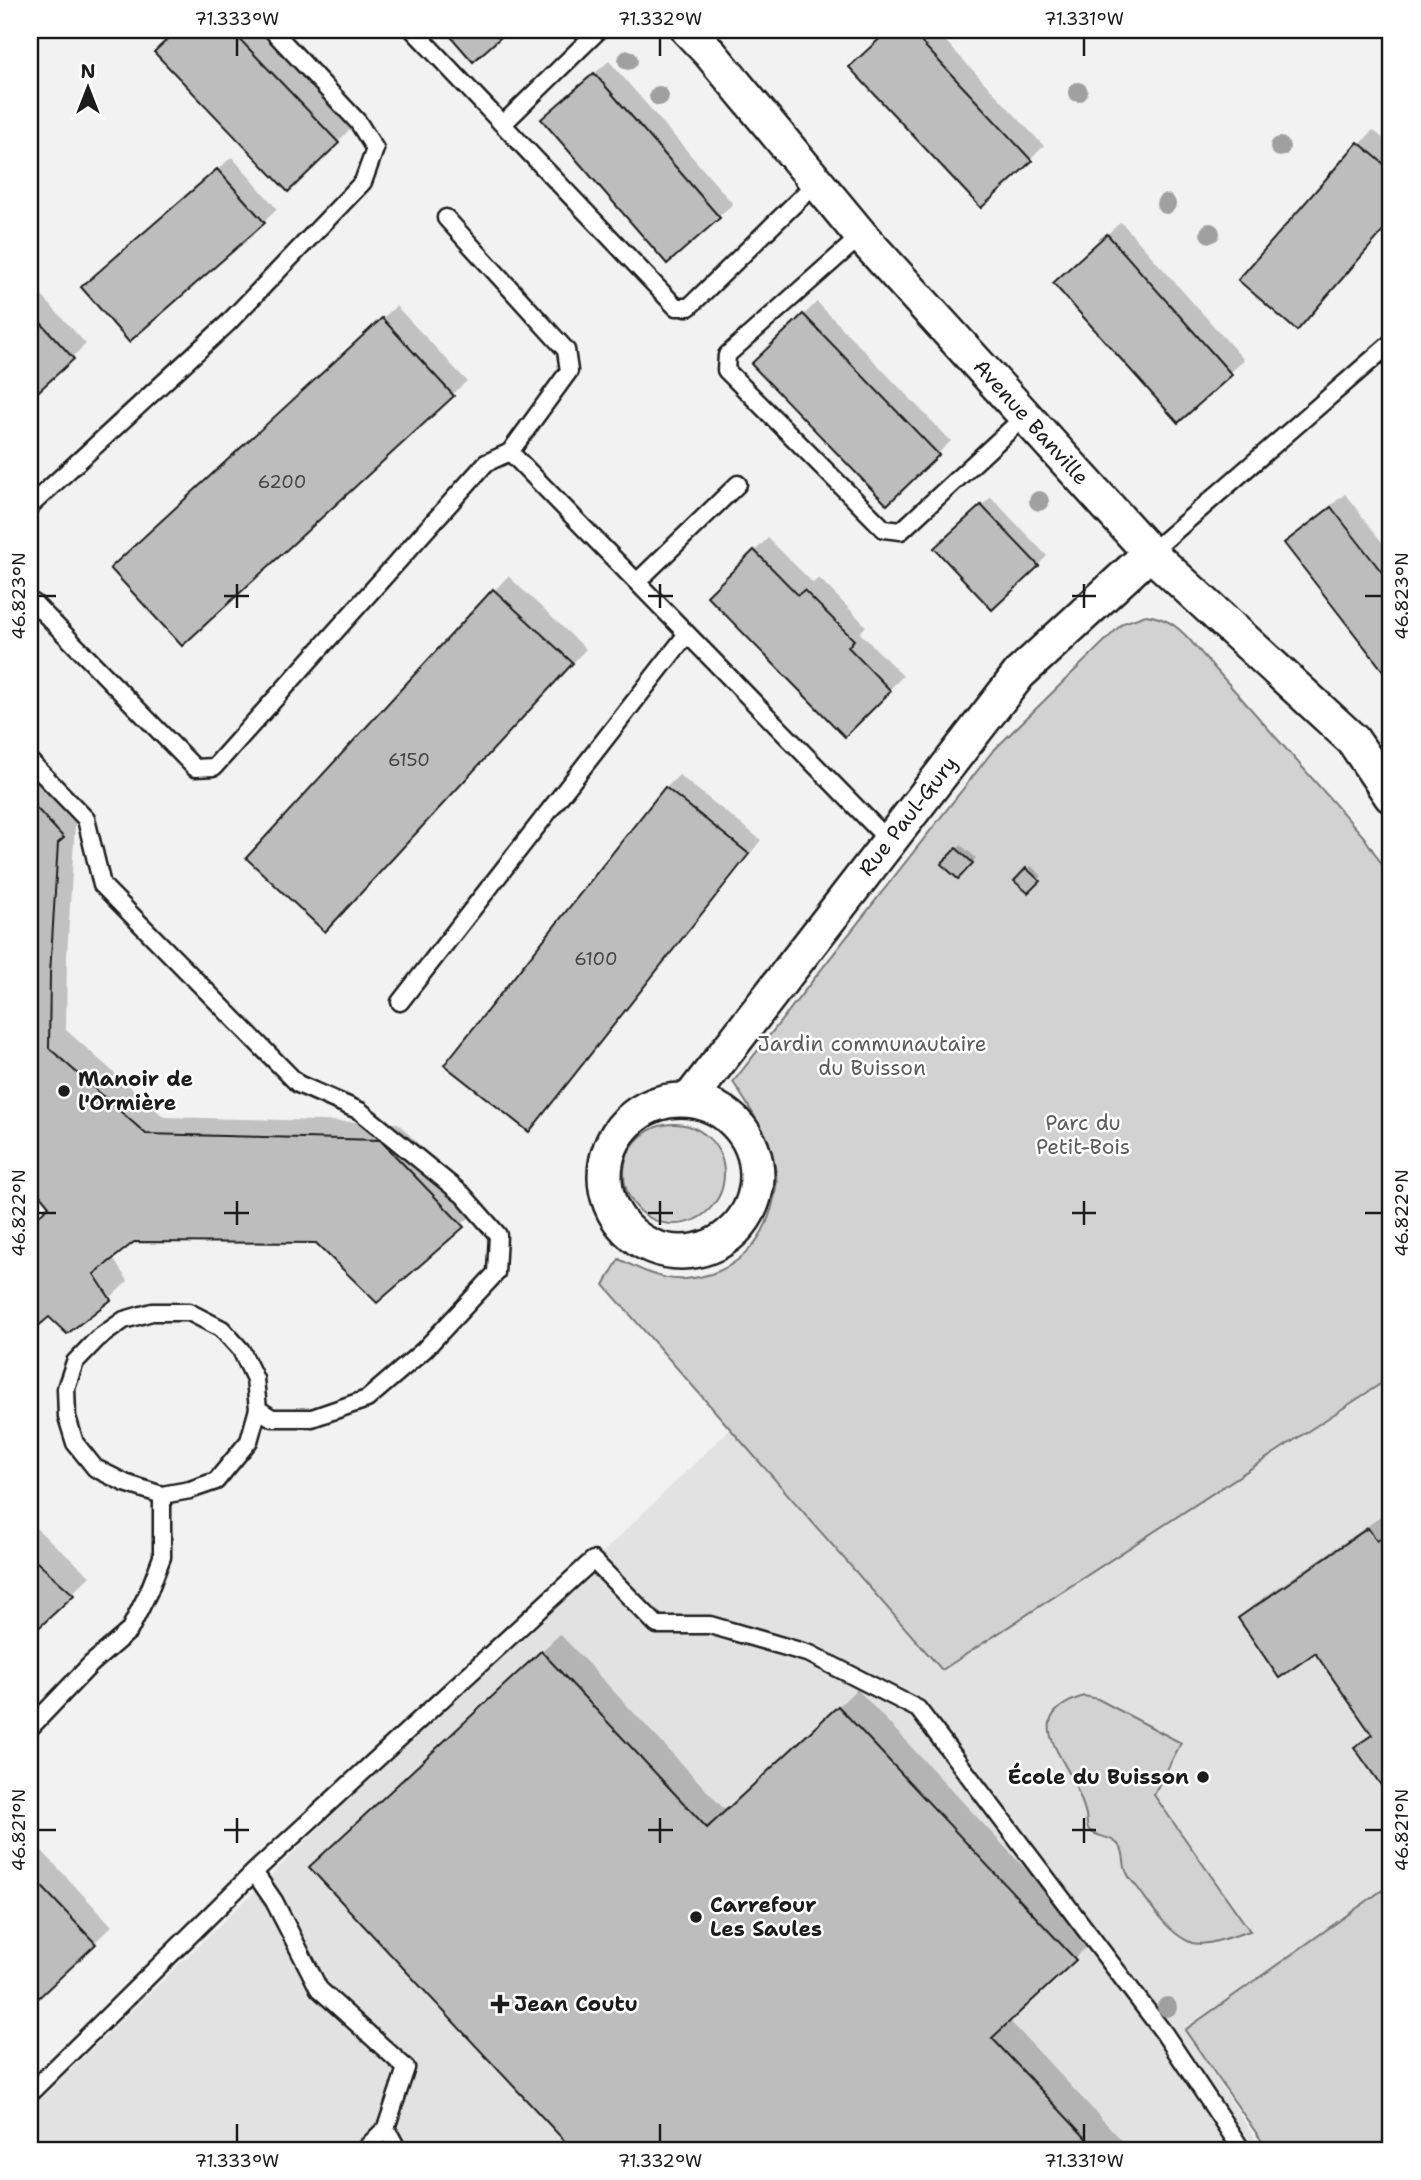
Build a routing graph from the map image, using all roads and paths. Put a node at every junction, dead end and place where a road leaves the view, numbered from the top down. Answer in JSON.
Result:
{"nodes":[{"id":1,"x":272,"y":30,"type":"edge"},
{"id":2,"x":413,"y":30,"type":"edge"},
{"id":3,"x":599,"y":30,"type":"edge"},
{"id":4,"x":688,"y":30,"type":"edge"},
{"id":5,"x":503,"y":124,"type":"junction"},
{"id":6,"x":817,"y":182,"type":"junction"},
{"id":7,"x":446,"y":218,"type":"dead end"},
{"id":8,"x":861,"y":236,"type":"junction"},
{"id":9,"x":1391,"y":343,"type":"edge"},
{"id":10,"x":1026,"y":416,"type":"junction"},
{"id":11,"x":510,"y":452,"type":"junction"},
{"id":12,"x":738,"y":484,"type":"dead end"},
{"id":13,"x":30,"y":506,"type":"edge"},
{"id":14,"x":1150,"y":553,"type":"junction"},
{"id":15,"x":637,"y":582,"type":"junction"},
{"id":16,"x":34,"y":603,"type":"dead end"},
{"id":17,"x":687,"y":634,"type":"junction"},
{"id":18,"x":30,"y":761,"type":"edge"},
{"id":19,"x":1391,"y":796,"type":"edge"},
{"id":20,"x":889,"y":841,"type":"junction"},
{"id":21,"x":400,"y":1002,"type":"dead end"},
{"id":22,"x":689,"y":1100,"type":"junction"},
{"id":23,"x":258,"y":1409,"type":"junction"},
{"id":24,"x":162,"y":1494,"type":"junction"},
{"id":25,"x":30,"y":1728,"type":"edge"},
{"id":26,"x":254,"y":1872,"type":"junction"},
{"id":27,"x":30,"y":2093,"type":"edge"},
{"id":28,"x":386,"y":2128,"type":"junction"},
{"id":29,"x":364,"y":2150,"type":"edge"},
{"id":30,"x":398,"y":2150,"type":"edge"},
{"id":31,"x":1242,"y":2150,"type":"edge"}],
"edges":[{"from":1,"to":13,"type":"lane"},
{"from":2,"to":5,"type":"lane"},
{"from":3,"to":5,"type":"lane"},
{"from":4,"to":6,"type":"street","name":"Avenue Banville"},
{"from":5,"to":6,"type":"lane"},
{"from":6,"to":8,"type":"street","name":"Avenue Banville"},
{"from":7,"to":11,"type":"lane"},
{"from":8,"to":10,"type":"street","name":"Avenue Banville"},
{"from":8,"to":10,"type":"lane"},
{"from":9,"to":14,"type":"lane"},
{"from":10,"to":14,"type":"street","name":"Avenue Banville"},
{"from":11,"to":15,"type":"lane"},
{"from":11,"to":16,"type":"lane"},
{"from":12,"to":15,"type":"lane"},
{"from":14,"to":19,"type":"street","name":"Avenue Banville"},
{"from":14,"to":20,"type":"street","name":"Rue Paul-Gury"},
{"from":15,"to":17,"type":"lane"},
{"from":17,"to":20,"type":"lane"},
{"from":17,"to":21,"type":"lane"},
{"from":18,"to":23,"type":"lane"},
{"from":20,"to":22,"type":"street","name":"Rue Paul-Gury"},
{"from":22,"to":22,"type":"street"},
{"from":23,"to":24,"type":"lane"},
{"from":23,"to":24,"type":"lane"},
{"from":24,"to":25,"type":"lane"},
{"from":26,"to":27,"type":"lane"},
{"from":26,"to":28,"type":"lane"},
{"from":26,"to":31,"type":"lane"},
{"from":28,"to":29,"type":"lane"},
{"from":28,"to":30,"type":"lane"}]}
